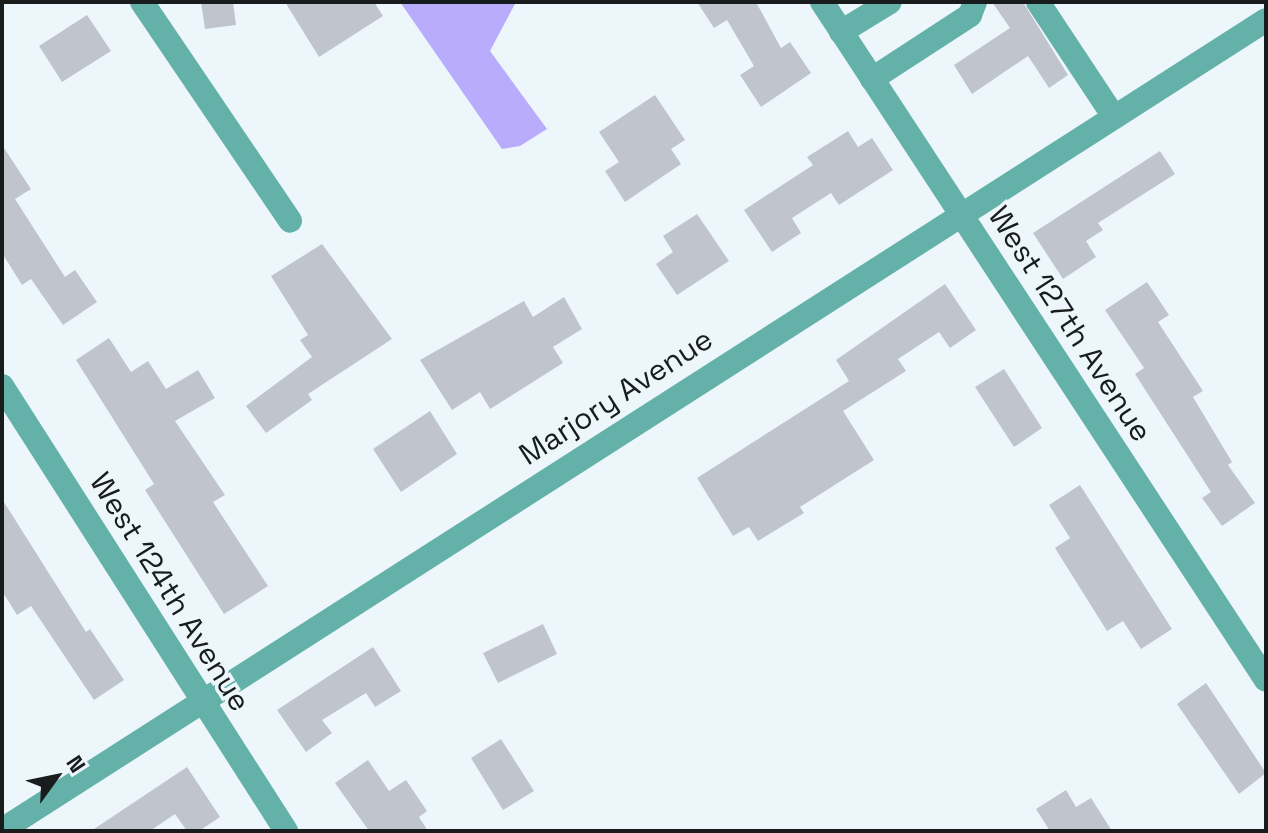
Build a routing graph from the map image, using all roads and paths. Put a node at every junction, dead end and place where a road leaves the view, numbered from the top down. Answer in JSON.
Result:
{"nodes":[{"id":1,"x":142,"y":2,"type":"edge"},
{"id":2,"x":822,"y":2,"type":"edge"},
{"id":3,"x":890,"y":2,"type":"edge"},
{"id":4,"x":975,"y":2,"type":"edge"},
{"id":5,"x":1038,"y":2,"type":"edge"},
{"id":6,"x":1266,"y":20,"type":"edge"},
{"id":7,"x":841,"y":32,"type":"junction"},
{"id":8,"x":872,"y":79,"type":"junction"},
{"id":9,"x":1114,"y":117,"type":"junction"},
{"id":10,"x":959,"y":215,"type":"junction"},
{"id":11,"x":290,"y":221,"type":"dead end"},
{"id":12,"x":2,"y":386,"type":"edge"},
{"id":13,"x":1266,"y":680,"type":"edge"},
{"id":14,"x":201,"y":701,"type":"junction"},
{"id":15,"x":2,"y":830,"type":"edge"},
{"id":16,"x":286,"y":831,"type":"edge"}],
"edges":[{"from":1,"to":11,"type":"street"},
{"from":2,"to":7,"type":"street","name":"West 127th Avenue"},
{"from":3,"to":7,"type":"street"},
{"from":4,"to":8,"type":"street"},
{"from":5,"to":9,"type":"street"},
{"from":6,"to":9,"type":"street","name":"Marjory Avenue"},
{"from":7,"to":8,"type":"street","name":"West 127th Avenue"},
{"from":8,"to":10,"type":"street","name":"West 127th Avenue"},
{"from":9,"to":10,"type":"street","name":"Marjory Avenue"},
{"from":10,"to":13,"type":"street","name":"West 127th Avenue"},
{"from":10,"to":14,"type":"street","name":"Marjory Avenue"},
{"from":12,"to":14,"type":"street","name":"West 124th Avenue"},
{"from":14,"to":15,"type":"street","name":"Marjory Avenue"},
{"from":14,"to":16,"type":"street","name":"West 124th Avenue"}]}
